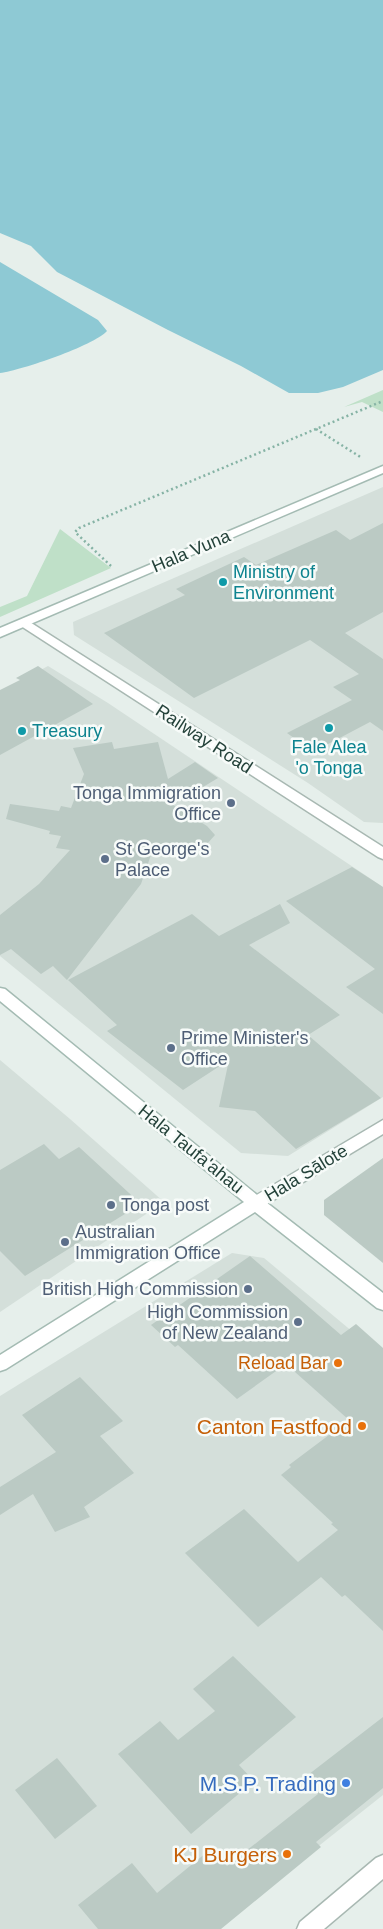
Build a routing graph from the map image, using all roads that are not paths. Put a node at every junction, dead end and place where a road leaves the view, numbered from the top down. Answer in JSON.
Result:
{"nodes":[{"id":1,"x":382,"y":470,"type":"edge"},
{"id":2,"x":25,"y":623,"type":"junction"},
{"id":3,"x":0,"y":633,"type":"edge"},
{"id":4,"x":383,"y":854,"type":"edge"},
{"id":5,"x":0,"y":993,"type":"edge"},
{"id":6,"x":383,"y":1126,"type":"edge"},
{"id":7,"x":256,"y":1203,"type":"junction"},
{"id":8,"x":383,"y":1303,"type":"edge"},
{"id":9,"x":0,"y":1364,"type":"edge"},
{"id":10,"x":383,"y":1865,"type":"edge"},
{"id":11,"x":308,"y":1929,"type":"edge"}],
"edges":[{"from":1,"to":2,"type":"main road","name":"Hala Vuna"},
{"from":2,"to":3,"type":"main road","name":"Hala Vuna"},
{"from":2,"to":4,"type":"main road","name":"Railway Road"},
{"from":5,"to":7,"type":"main road","name":"Hala Taufa'ahau"},
{"from":6,"to":7,"type":"main road","name":"Hala Sālote"},
{"from":7,"to":8,"type":"main road","name":"Hala Taufa'ahau"},
{"from":7,"to":9,"type":"main road","name":"Hala Sālote"},
{"from":10,"to":11,"type":"main road"}]}
